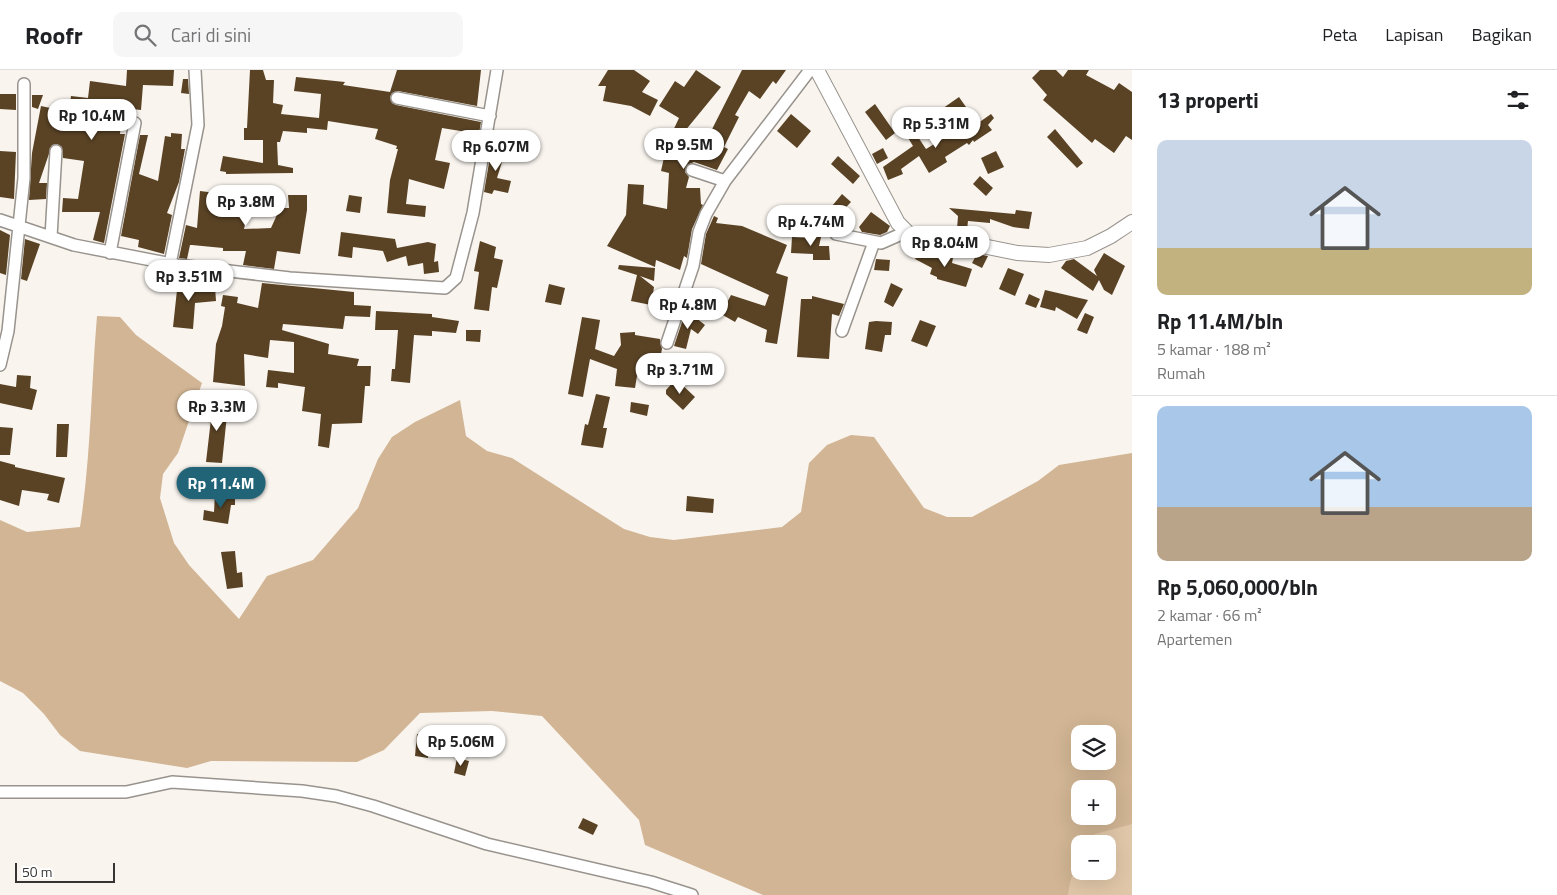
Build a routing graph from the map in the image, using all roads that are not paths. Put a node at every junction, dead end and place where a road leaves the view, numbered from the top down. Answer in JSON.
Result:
{"nodes":[{"id":1,"x":195,"y":70,"type":"edge"},
{"id":2,"x":498,"y":70,"type":"edge"},
{"id":3,"x":810,"y":70,"type":"edge"},
{"id":4,"x":817,"y":70,"type":"edge"},
{"id":5,"x":24,"y":84,"type":"dead end"},
{"id":6,"x":397,"y":98,"type":"dead end"},
{"id":7,"x":490,"y":116,"type":"junction"},
{"id":8,"x":134,"y":123,"type":"dead end"},
{"id":9,"x":56,"y":151,"type":"dead end"},
{"id":10,"x":692,"y":170,"type":"dead end"},
{"id":11,"x":726,"y":181,"type":"junction"},
{"id":12,"x":0,"y":220,"type":"edge"},
{"id":13,"x":1132,"y":222,"type":"edge"},
{"id":14,"x":18,"y":224,"type":"junction"},
{"id":15,"x":906,"y":232,"type":"junction"},
{"id":16,"x":836,"y":234,"type":"dead end"},
{"id":17,"x":51,"y":237,"type":"junction"},
{"id":18,"x":874,"y":242,"type":"junction"},
{"id":19,"x":110,"y":253,"type":"junction"},
{"id":20,"x":170,"y":264,"type":"junction"},
{"id":21,"x":842,"y":331,"type":"dead end"},
{"id":22,"x":667,"y":343,"type":"dead end"},
{"id":23,"x":0,"y":365,"type":"edge"},
{"id":24,"x":0,"y":792,"type":"edge"},
{"id":25,"x":692,"y":895,"type":"edge"}],
"edges":[{"from":1,"to":20,"type":"street"},
{"from":2,"to":7,"type":"street"},
{"from":3,"to":11,"type":"street"},
{"from":4,"to":15,"type":"street"},
{"from":5,"to":14,"type":"street"},
{"from":6,"to":7,"type":"street"},
{"from":7,"to":20,"type":"street"},
{"from":8,"to":19,"type":"street"},
{"from":9,"to":17,"type":"street"},
{"from":10,"to":11,"type":"street"},
{"from":11,"to":22,"type":"street"},
{"from":12,"to":14,"type":"street"},
{"from":13,"to":15,"type":"street"},
{"from":14,"to":17,"type":"street"},
{"from":14,"to":23,"type":"street"},
{"from":15,"to":18,"type":"street"},
{"from":16,"to":18,"type":"street"},
{"from":17,"to":19,"type":"street"},
{"from":18,"to":21,"type":"street"},
{"from":19,"to":20,"type":"street"},
{"from":24,"to":25,"type":"street"}]}
